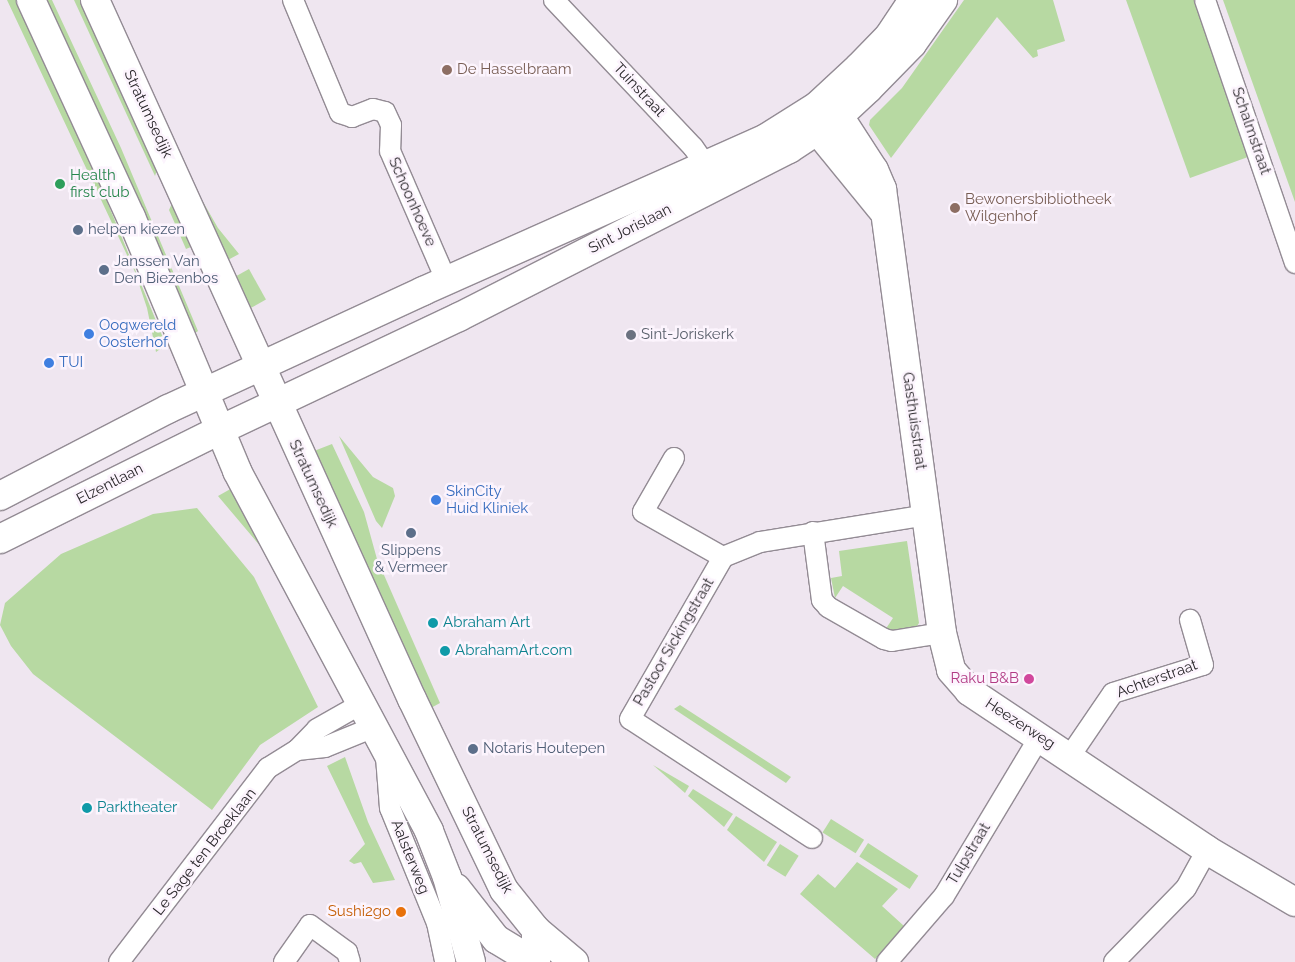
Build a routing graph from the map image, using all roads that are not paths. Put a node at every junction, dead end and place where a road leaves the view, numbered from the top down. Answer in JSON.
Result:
{"nodes":[{"id":1,"x":31,"y":0,"type":"edge"},
{"id":2,"x":94,"y":0,"type":"edge"},
{"id":3,"x":293,"y":0,"type":"edge"},
{"id":4,"x":554,"y":0,"type":"edge"},
{"id":5,"x":913,"y":0,"type":"edge"},
{"id":6,"x":943,"y":0,"type":"edge"},
{"id":7,"x":1205,"y":0,"type":"edge"},
{"id":8,"x":824,"y":118,"type":"junction"},
{"id":9,"x":713,"y":175,"type":"junction"},
{"id":10,"x":1295,"y":260,"type":"edge"},
{"id":11,"x":446,"y":280,"type":"junction"},
{"id":12,"x":262,"y":368,"type":"junction"},
{"id":13,"x":204,"y":393,"type":"junction"},
{"id":14,"x":277,"y":403,"type":"junction"},
{"id":15,"x":220,"y":430,"type":"junction"},
{"id":16,"x":674,"y":458,"type":"dead end"},
{"id":17,"x":0,"y":496,"type":"edge"},
{"id":18,"x":926,"y":515,"type":"junction"},
{"id":19,"x":813,"y":532,"type":"junction"},
{"id":20,"x":0,"y":539,"type":"edge"},
{"id":21,"x":723,"y":557,"type":"junction"},
{"id":22,"x":1190,"y":620,"type":"dead end"},
{"id":23,"x":942,"y":633,"type":"junction"},
{"id":24,"x":361,"y":704,"type":"junction"},
{"id":25,"x":1040,"y":736,"type":"junction"},
{"id":26,"x":380,"y":738,"type":"junction"},
{"id":27,"x":298,"y":750,"type":"junction"},
{"id":28,"x":1070,"y":756,"type":"junction"},
{"id":29,"x":812,"y":838,"type":"dead end"},
{"id":30,"x":1207,"y":850,"type":"junction"},
{"id":31,"x":447,"y":877,"type":"junction"},
{"id":32,"x":1295,"y":902,"type":"edge"},
{"id":33,"x":536,"y":930,"type":"junction"},
{"id":34,"x":119,"y":962,"type":"edge"},
{"id":35,"x":284,"y":962,"type":"edge"},
{"id":36,"x":350,"y":962,"type":"edge"},
{"id":37,"x":445,"y":962,"type":"edge"},
{"id":38,"x":471,"y":962,"type":"edge"},
{"id":39,"x":535,"y":962,"type":"edge"},
{"id":40,"x":574,"y":962,"type":"edge"},
{"id":41,"x":887,"y":962,"type":"edge"},
{"id":42,"x":1114,"y":962,"type":"edge"}],
"edges":[{"from":1,"to":13,"type":"main road"},
{"from":2,"to":12,"type":"main road","name":"Stratumsedijk"},
{"from":3,"to":11,"type":"street","name":"Schoonhoeve"},
{"from":4,"to":9,"type":"street","name":"Tuinstraat"},
{"from":5,"to":8,"type":"main road","name":"Sint Jorislaan"},
{"from":6,"to":8,"type":"main road","name":"Sint Jorislaan"},
{"from":7,"to":10,"type":"street","name":"Schalmstraat"},
{"from":8,"to":9,"type":"main road","name":"Sint Jorislaan"},
{"from":8,"to":18,"type":"main road","name":"Gasthuisstraat"},
{"from":9,"to":11,"type":"main road","name":"Sint Jorislaan"},
{"from":9,"to":14,"type":"main road","name":"Sint Jorislaan"},
{"from":11,"to":12,"type":"main road","name":"Sint Jorislaan"},
{"from":12,"to":13,"type":"main road","name":"Sint Jorislaan"},
{"from":12,"to":14,"type":"main road","name":"Stratumsedijk"},
{"from":13,"to":15,"type":"main road"},
{"from":13,"to":17,"type":"main road"},
{"from":14,"to":15,"type":"main road","name":"Sint Jorislaan"},
{"from":14,"to":33,"type":"main road","name":"Stratumsedijk"},
{"from":15,"to":20,"type":"main road","name":"Elzentlaan"},
{"from":15,"to":24,"type":"main road"},
{"from":16,"to":21,"type":"street"},
{"from":18,"to":19,"type":"street"},
{"from":18,"to":23,"type":"main road","name":"Gasthuisstraat"},
{"from":19,"to":21,"type":"street"},
{"from":19,"to":23,"type":"street"},
{"from":21,"to":29,"type":"street","name":"Pastoor Sickingstraat"},
{"from":22,"to":28,"type":"street","name":"Achterstraat"},
{"from":23,"to":25,"type":"main road","name":"Heezerweg"},
{"from":24,"to":26,"type":"main road"},
{"from":24,"to":27,"type":"street","name":"Le Sage ten Broeklaan"},
{"from":25,"to":28,"type":"main road","name":"Heezerweg"},
{"from":25,"to":41,"type":"street","name":"Tulpstraat"},
{"from":26,"to":27,"type":"street","name":"Le Sage ten Broeklaan"},
{"from":26,"to":31,"type":"main road"},
{"from":26,"to":37,"type":"street","name":"Aalsterweg"},
{"from":27,"to":34,"type":"street","name":"Le Sage ten Broeklaan"},
{"from":28,"to":30,"type":"main road","name":"Heezerweg"},
{"from":30,"to":32,"type":"main road","name":"Heezerweg"},
{"from":30,"to":42,"type":"street"},
{"from":31,"to":38,"type":"main road","name":"Aalsterweg"},
{"from":31,"to":39,"type":"main road"},
{"from":33,"to":39,"type":"main road"},
{"from":33,"to":40,"type":"main road","name":"Stratumsedijk"},
{"from":35,"to":36,"type":"street"}]}
